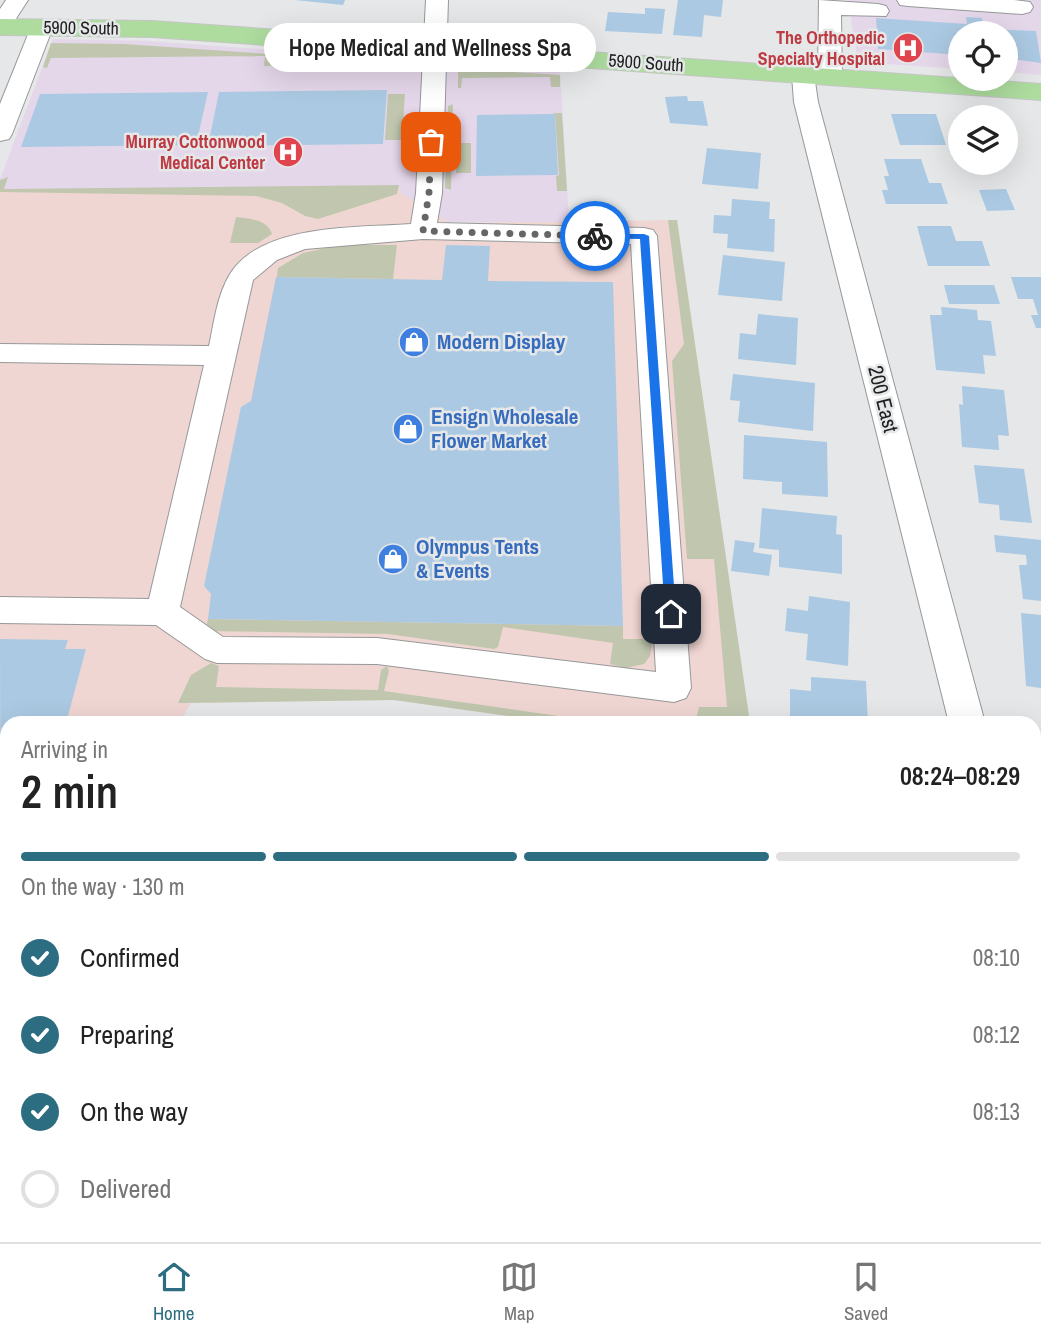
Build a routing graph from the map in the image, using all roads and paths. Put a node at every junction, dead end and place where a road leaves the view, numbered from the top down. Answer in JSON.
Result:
{"nodes":[{"id":1,"x":18,"y":0,"type":"edge"},
{"id":2,"x":438,"y":0,"type":"edge"},
{"id":3,"x":908,"y":0,"type":"edge"},
{"id":4,"x":830,"y":4,"type":"edge"},
{"id":5,"x":1022,"y":7,"type":"dead end"},
{"id":6,"x":878,"y":11,"type":"dead end"},
{"id":7,"x":0,"y":27,"type":"edge"},
{"id":8,"x":42,"y":27,"type":"junction"},
{"id":9,"x":434,"y":48,"type":"junction"},
{"id":10,"x":816,"y":76,"type":"junction"},
{"id":11,"x":1041,"y":92,"type":"edge"},
{"id":12,"x":0,"y":133,"type":"edge"},
{"id":13,"x":423,"y":231,"type":"junction"},
{"id":14,"x":0,"y":353,"type":"edge"},
{"id":15,"x":222,"y":356,"type":"junction"},
{"id":16,"x":0,"y":610,"type":"edge"},
{"id":17,"x":162,"y":612,"type":"junction"},
{"id":18,"x":965,"y":716,"type":"edge"}],
"edges":[{"from":1,"to":7,"type":"street"},
{"from":2,"to":9,"type":"street"},
{"from":3,"to":5,"type":"street"},
{"from":4,"to":6,"type":"street"},
{"from":4,"to":10,"type":"street","name":"200 East"},
{"from":7,"to":8,"type":"main road","name":"5900 South"},
{"from":8,"to":9,"type":"main road","name":"5900 South"},
{"from":8,"to":12,"type":"street"},
{"from":9,"to":10,"type":"main road","name":"5900 South"},
{"from":9,"to":13,"type":"street"},
{"from":10,"to":11,"type":"main road","name":"5900 South"},
{"from":10,"to":18,"type":"street","name":"200 East"},
{"from":13,"to":15,"type":"street"},
{"from":13,"to":17,"type":"street"},
{"from":14,"to":15,"type":"street"},
{"from":15,"to":17,"type":"street"},
{"from":16,"to":17,"type":"street"}]}
